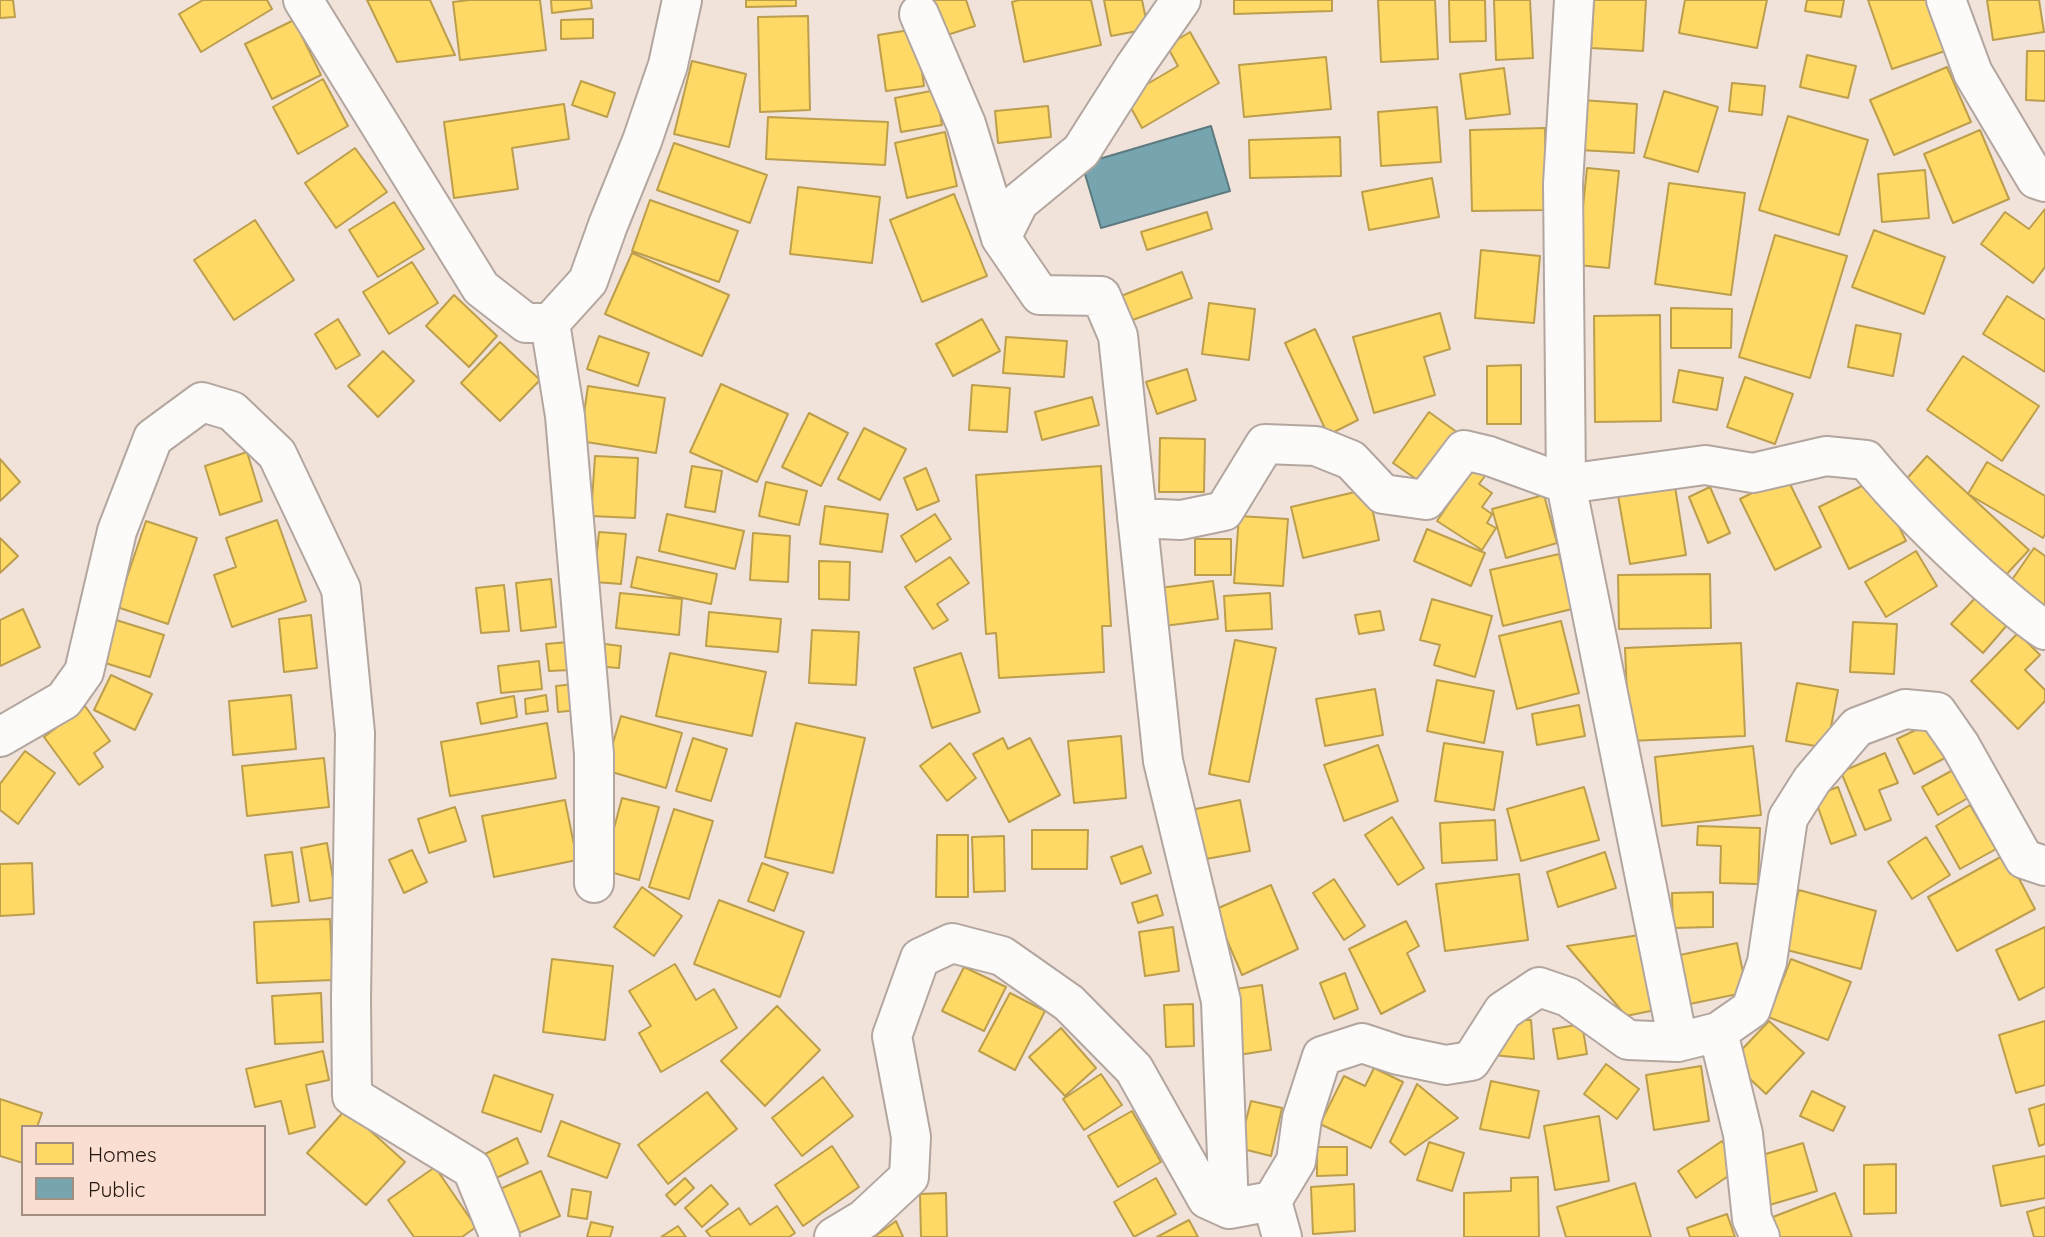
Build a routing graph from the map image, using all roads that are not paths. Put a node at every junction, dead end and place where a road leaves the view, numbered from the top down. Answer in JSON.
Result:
{"nodes":[{"id":1,"x":303,"y":0,"type":"edge"},
{"id":2,"x":682,"y":0,"type":"edge"},
{"id":3,"x":1181,"y":0,"type":"edge"},
{"id":4,"x":1574,"y":0,"type":"edge"},
{"id":5,"x":1945,"y":0,"type":"edge"},
{"id":6,"x":919,"y":13,"type":"dead end"},
{"id":7,"x":2045,"y":182,"type":"edge"},
{"id":8,"x":1001,"y":238,"type":"junction"},
{"id":9,"x":551,"y":323,"type":"junction"},
{"id":10,"x":1566,"y":484,"type":"junction"},
{"id":11,"x":1137,"y":518,"type":"junction"},
{"id":12,"x":2045,"y":630,"type":"edge"},
{"id":13,"x":0,"y":737,"type":"edge"},
{"id":14,"x":2045,"y":866,"type":"edge"},
{"id":15,"x":594,"y":883,"type":"dead end"},
{"id":16,"x":1718,"y":1032,"type":"junction"},
{"id":17,"x":1678,"y":1042,"type":"junction"},
{"id":18,"x":1272,"y":1201,"type":"junction"},
{"id":19,"x":1229,"y":1209,"type":"junction"},
{"id":20,"x":500,"y":1237,"type":"edge"},
{"id":21,"x":834,"y":1237,"type":"edge"},
{"id":22,"x":1282,"y":1237,"type":"edge"},
{"id":23,"x":1759,"y":1237,"type":"edge"}],
"edges":[{"from":1,"to":9,"type":"street"},
{"from":2,"to":9,"type":"street"},
{"from":3,"to":8,"type":"street"},
{"from":4,"to":10,"type":"street"},
{"from":5,"to":7,"type":"street"},
{"from":6,"to":8,"type":"street"},
{"from":8,"to":11,"type":"street"},
{"from":9,"to":15,"type":"street"},
{"from":10,"to":11,"type":"street"},
{"from":10,"to":12,"type":"street"},
{"from":10,"to":17,"type":"street"},
{"from":11,"to":19,"type":"street"},
{"from":13,"to":20,"type":"street"},
{"from":14,"to":16,"type":"street"},
{"from":16,"to":17,"type":"street"},
{"from":16,"to":23,"type":"street"},
{"from":17,"to":18,"type":"street"},
{"from":18,"to":19,"type":"street"},
{"from":18,"to":22,"type":"street"},
{"from":19,"to":21,"type":"street"}]}
